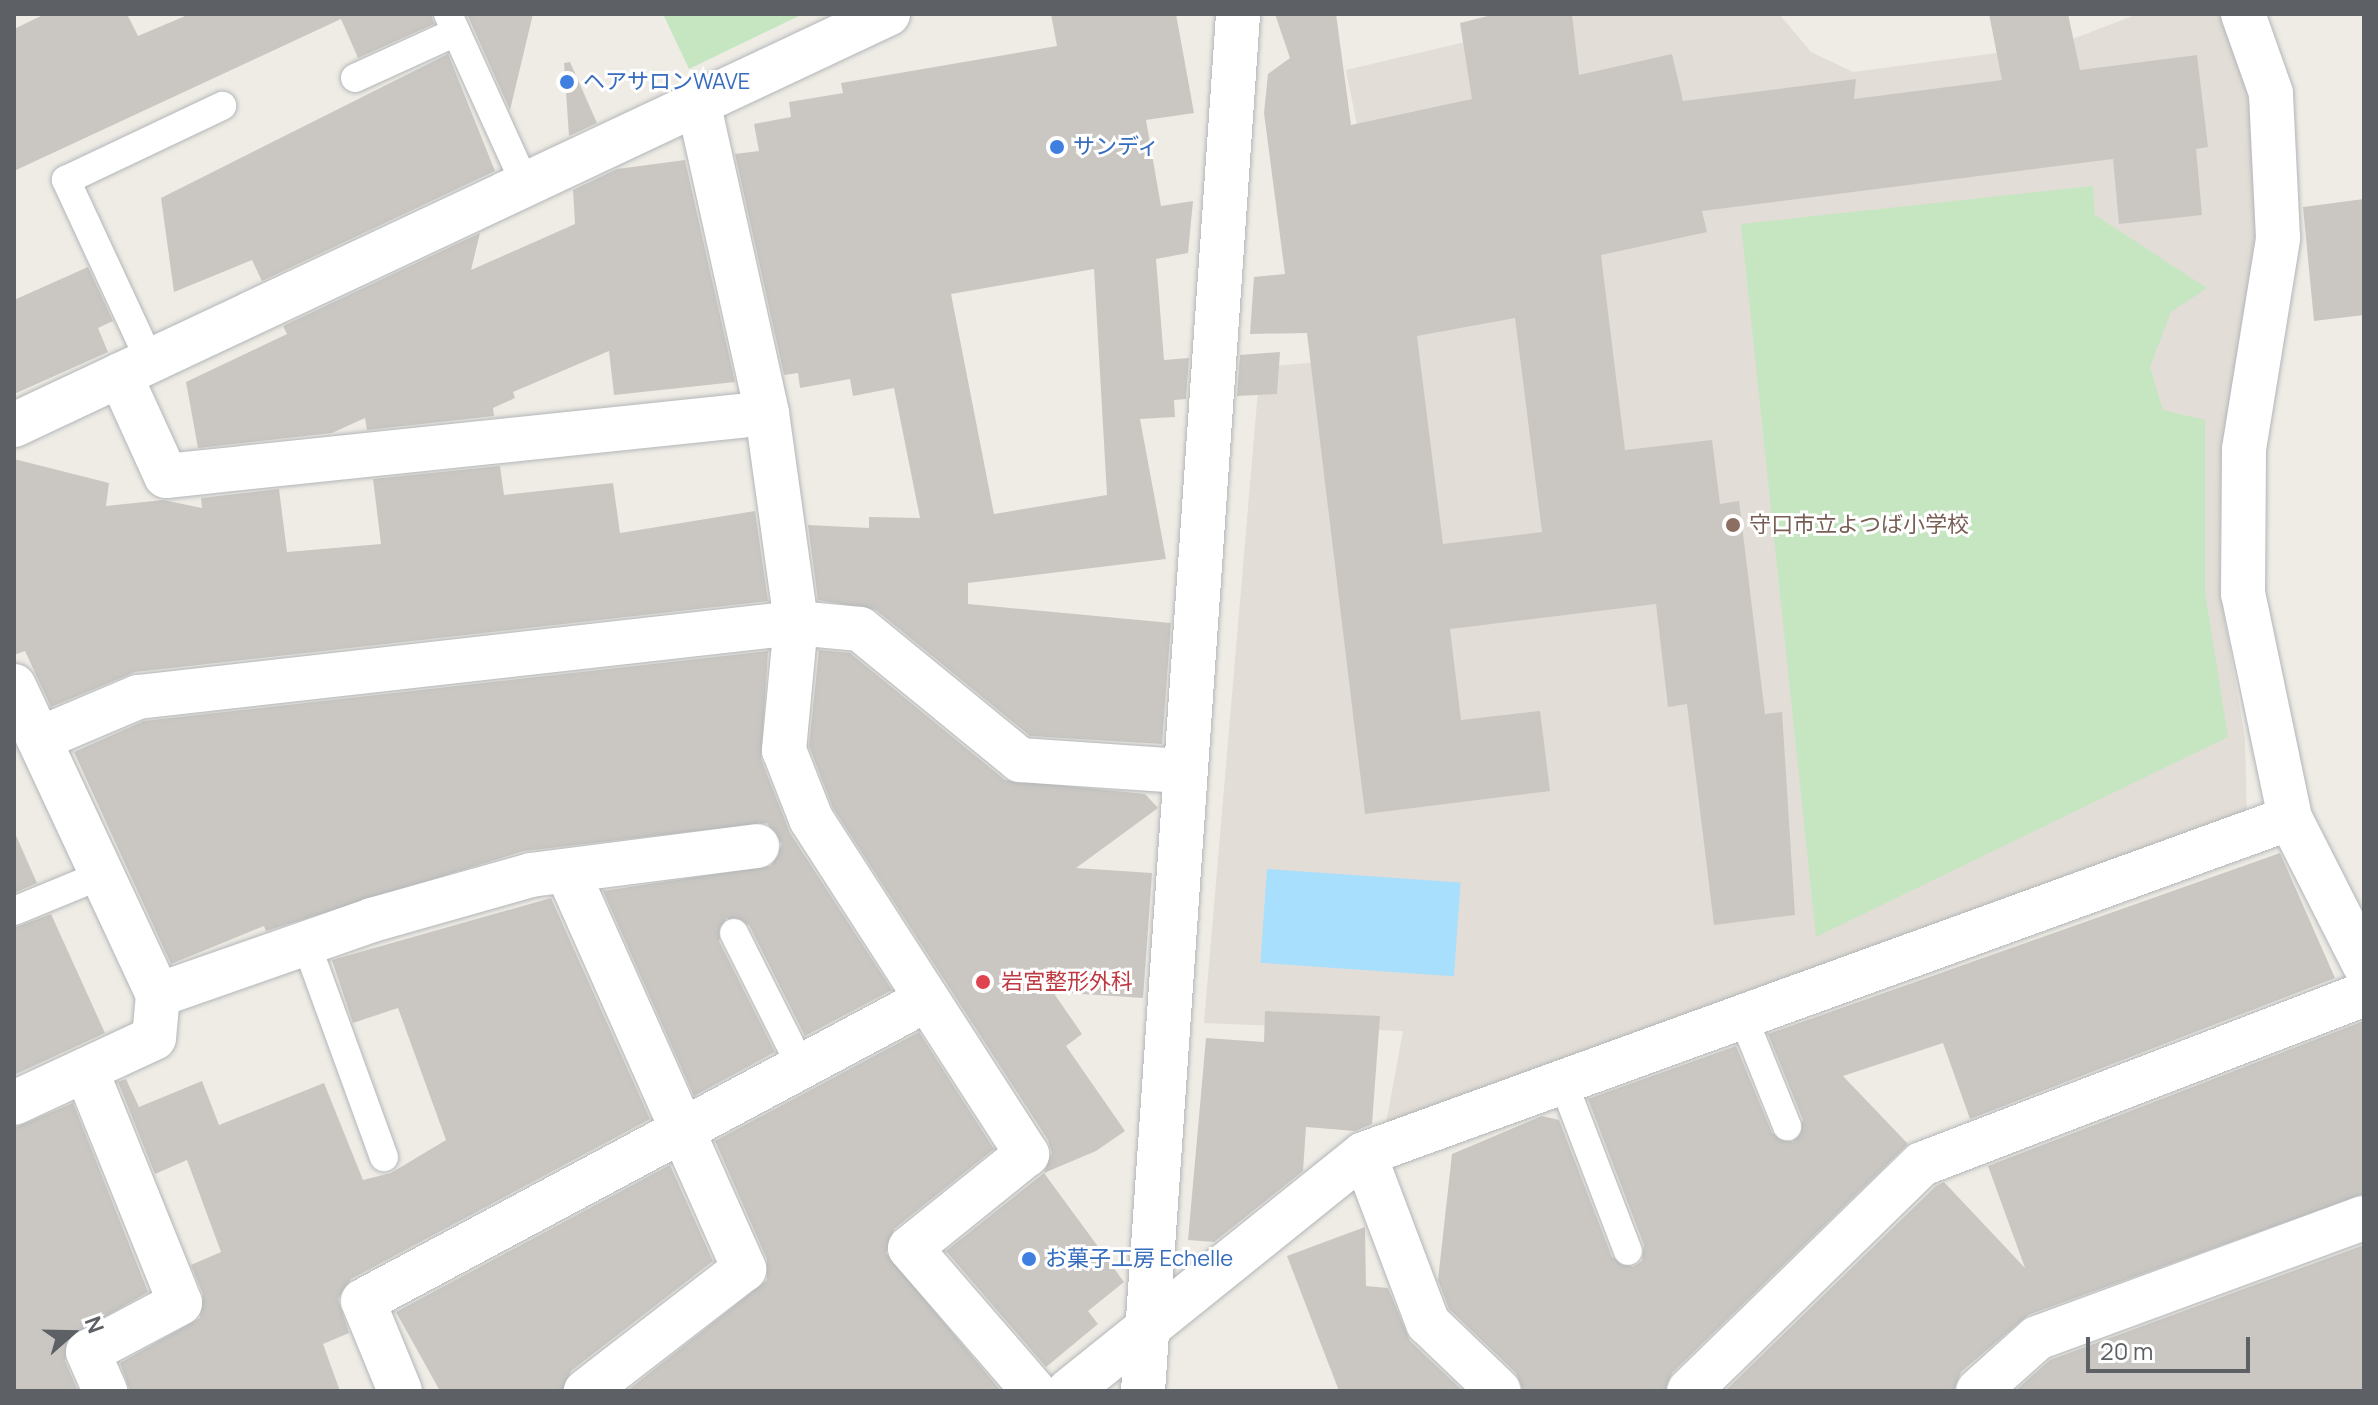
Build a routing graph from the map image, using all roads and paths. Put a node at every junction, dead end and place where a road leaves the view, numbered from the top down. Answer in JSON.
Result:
{"nodes":[{"id":1,"x":888,"y":14,"type":"edge"},
{"id":2,"x":1238,"y":14,"type":"edge"},
{"id":3,"x":2243,"y":14,"type":"edge"},
{"id":4,"x":452,"y":23,"type":"edge"},
{"id":5,"x":355,"y":78,"type":"dead end"},
{"id":6,"x":222,"y":106,"type":"dead end"},
{"id":7,"x":699,"y":106,"type":"junction"},
{"id":8,"x":525,"y":184,"type":"junction"},
{"id":9,"x":135,"y":368,"type":"junction"},
{"id":10,"x":767,"y":413,"type":"junction"},
{"id":11,"x":14,"y":425,"type":"edge"},
{"id":12,"x":796,"y":623,"type":"junction"},
{"id":13,"x":14,"y":686,"type":"edge"},
{"id":14,"x":39,"y":739,"type":"junction"},
{"id":15,"x":1182,"y":771,"type":"junction"},
{"id":16,"x":2290,"y":818,"type":"junction"},
{"id":17,"x":757,"y":846,"type":"dead end"},
{"id":18,"x":567,"y":871,"type":"junction"},
{"id":19,"x":99,"y":876,"type":"junction"},
{"id":20,"x":14,"y":911,"type":"edge"},
{"id":21,"x":734,"y":933,"type":"dead end"},
{"id":22,"x":306,"y":943,"type":"junction"},
{"id":23,"x":2364,"y":964,"type":"edge"},
{"id":24,"x":2364,"y":994,"type":"edge"},
{"id":25,"x":158,"y":995,"type":"junction"},
{"id":26,"x":926,"y":1000,"type":"junction"},
{"id":27,"x":1743,"y":1017,"type":"junction"},
{"id":28,"x":802,"y":1068,"type":"junction"},
{"id":29,"x":86,"y":1070,"type":"junction"},
{"id":30,"x":1563,"y":1082,"type":"junction"},
{"id":31,"x":14,"y":1103,"type":"edge"},
{"id":32,"x":1787,"y":1126,"type":"dead end"},
{"id":33,"x":682,"y":1133,"type":"junction"},
{"id":34,"x":1364,"y":1154,"type":"junction"},
{"id":35,"x":384,"y":1157,"type":"dead end"},
{"id":36,"x":2364,"y":1218,"type":"edge"},
{"id":37,"x":1628,"y":1251,"type":"dead end"},
{"id":38,"x":1147,"y":1325,"type":"junction"},
{"id":39,"x":105,"y":1391,"type":"edge"},
{"id":40,"x":400,"y":1391,"type":"edge"},
{"id":41,"x":586,"y":1391,"type":"edge"},
{"id":42,"x":1034,"y":1391,"type":"edge"},
{"id":43,"x":1069,"y":1391,"type":"edge"},
{"id":44,"x":1143,"y":1391,"type":"edge"},
{"id":45,"x":1499,"y":1391,"type":"edge"},
{"id":46,"x":1689,"y":1391,"type":"edge"},
{"id":47,"x":1978,"y":1391,"type":"edge"}],
"edges":[{"from":1,"to":7,"type":"street"},
{"from":2,"to":15,"type":"street"},
{"from":3,"to":16,"type":"street"},
{"from":4,"to":5,"type":"lane"},
{"from":4,"to":8,"type":"lane"},
{"from":6,"to":9,"type":"lane"},
{"from":7,"to":8,"type":"street"},
{"from":7,"to":10,"type":"street"},
{"from":8,"to":9,"type":"street"},
{"from":9,"to":10,"type":"street"},
{"from":9,"to":11,"type":"street"},
{"from":10,"to":12,"type":"street"},
{"from":12,"to":14,"type":"street"},
{"from":12,"to":15,"type":"street"},
{"from":12,"to":26,"type":"street"},
{"from":13,"to":14,"type":"street"},
{"from":14,"to":19,"type":"street"},
{"from":15,"to":38,"type":"street"},
{"from":16,"to":23,"type":"street"},
{"from":16,"to":27,"type":"street"},
{"from":17,"to":18,"type":"street"},
{"from":18,"to":22,"type":"street"},
{"from":18,"to":33,"type":"street"},
{"from":19,"to":20,"type":"lane"},
{"from":19,"to":25,"type":"street"},
{"from":21,"to":28,"type":"lane"},
{"from":22,"to":25,"type":"street"},
{"from":22,"to":35,"type":"lane"},
{"from":24,"to":46,"type":"street"},
{"from":25,"to":29,"type":"street"},
{"from":26,"to":28,"type":"street"},
{"from":26,"to":42,"type":"street"},
{"from":27,"to":30,"type":"street"},
{"from":27,"to":32,"type":"lane"},
{"from":28,"to":33,"type":"street"},
{"from":29,"to":31,"type":"street"},
{"from":29,"to":39,"type":"street"},
{"from":30,"to":34,"type":"street"},
{"from":30,"to":37,"type":"lane"},
{"from":33,"to":40,"type":"street"},
{"from":33,"to":41,"type":"street"},
{"from":34,"to":38,"type":"street"},
{"from":34,"to":45,"type":"street"},
{"from":36,"to":47,"type":"street"},
{"from":38,"to":43,"type":"street"},
{"from":38,"to":44,"type":"street"}]}
